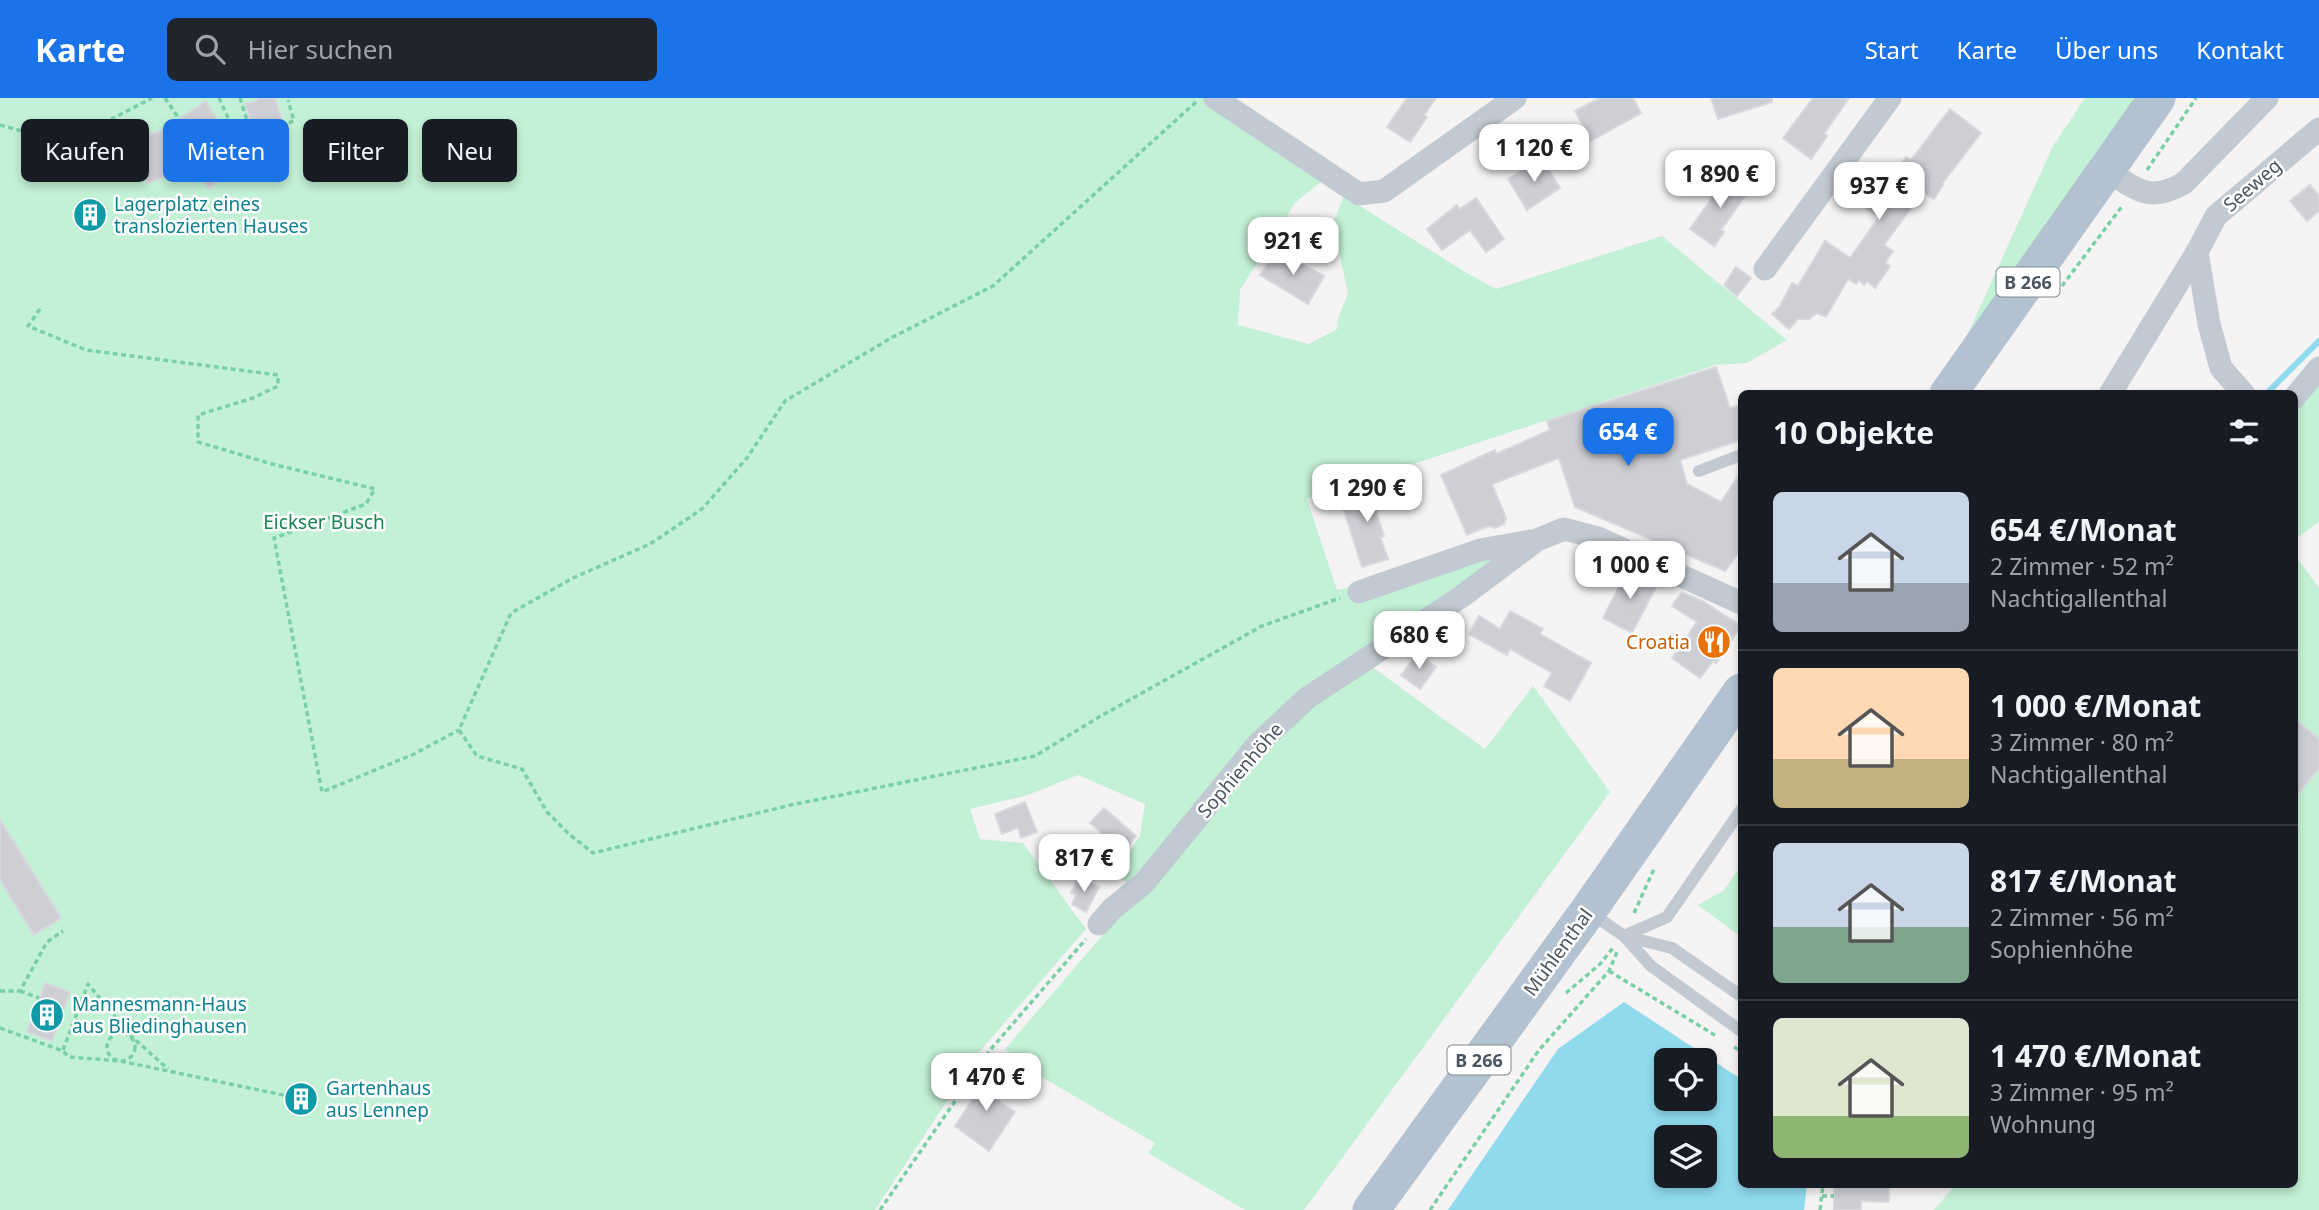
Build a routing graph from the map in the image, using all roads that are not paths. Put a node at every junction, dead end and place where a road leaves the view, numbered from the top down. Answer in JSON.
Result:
{"nodes":[{"id":1,"x":1215,"y":98,"type":"edge"},
{"id":2,"x":1515,"y":98,"type":"edge"},
{"id":3,"x":1890,"y":98,"type":"edge"},
{"id":4,"x":2157,"y":98,"type":"edge"},
{"id":5,"x":2267,"y":98,"type":"edge"},
{"id":6,"x":2319,"y":129,"type":"edge"},
{"id":7,"x":2121,"y":179,"type":"junction"},
{"id":8,"x":2197,"y":252,"type":"junction"},
{"id":9,"x":1765,"y":269,"type":"dead end"},
{"id":10,"x":2319,"y":368,"type":"edge"},
{"id":11,"x":1951,"y":390,"type":"edge"},
{"id":12,"x":2112,"y":390,"type":"edge"},
{"id":13,"x":2235,"y":390,"type":"edge"},
{"id":14,"x":2298,"y":393,"type":"edge"},
{"id":15,"x":1738,"y":456,"type":"edge"},
{"id":16,"x":1699,"y":471,"type":"dead end"},
{"id":17,"x":1537,"y":540,"type":"junction"},
{"id":18,"x":1359,"y":592,"type":"road end"},
{"id":19,"x":1738,"y":602,"type":"edge"},
{"id":20,"x":1738,"y":696,"type":"edge"},
{"id":21,"x":1738,"y":814,"type":"edge"},
{"id":22,"x":1587,"y":911,"type":"junction"},
{"id":23,"x":1099,"y":924,"type":"road end"},
{"id":24,"x":1624,"y":936,"type":"junction"},
{"id":25,"x":1738,"y":994,"type":"edge"},
{"id":26,"x":1738,"y":1029,"type":"edge"},
{"id":27,"x":1371,"y":1210,"type":"edge"}],
"edges":[{"from":1,"to":2,"type":"street"},
{"from":3,"to":9,"type":"street"},
{"from":4,"to":7,"type":"main road","number":"B 266"},
{"from":5,"to":7,"type":"street"},
{"from":6,"to":8,"type":"street","name":"Seeweg"},
{"from":7,"to":11,"type":"main road","number":"B 266"},
{"from":8,"to":12,"type":"street","name":"Seeweg"},
{"from":8,"to":13,"type":"street"},
{"from":10,"to":14,"type":"street"},
{"from":15,"to":16,"type":"lane"},
{"from":17,"to":18,"type":"street"},
{"from":17,"to":19,"type":"street"},
{"from":17,"to":23,"type":"street","name":"Sophienhöhe"},
{"from":20,"to":22,"type":"main road","name":"Mühlenthal","number":"B 266"},
{"from":21,"to":24,"type":"lane"},
{"from":22,"to":24,"type":"lane"},
{"from":22,"to":27,"type":"main road","name":"Mühlenthal","number":"B 266"},
{"from":24,"to":25,"type":"lane"},
{"from":24,"to":26,"type":"lane"}]}
